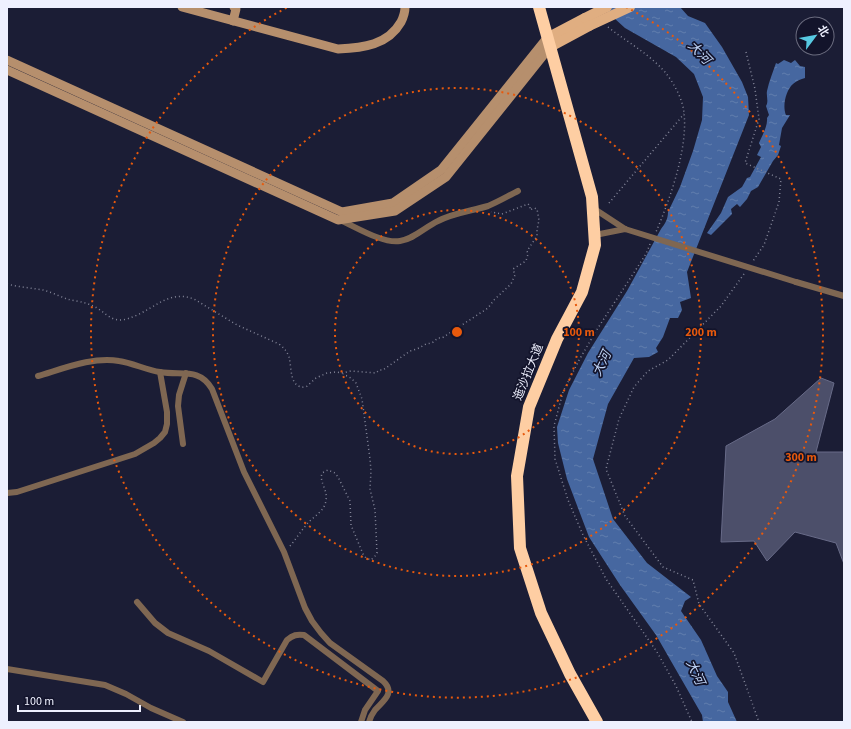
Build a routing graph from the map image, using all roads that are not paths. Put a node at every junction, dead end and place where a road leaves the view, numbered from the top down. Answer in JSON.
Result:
{"nodes":[{"id":1,"x":184,"y":7,"type":"edge"},
{"id":2,"x":234,"y":7,"type":"edge"},
{"id":3,"x":405,"y":7,"type":"edge"},
{"id":4,"x":539,"y":7,"type":"edge"},
{"id":5,"x":607,"y":7,"type":"edge"},
{"id":6,"x":630,"y":7,"type":"edge"},
{"id":7,"x":234,"y":21,"type":"junction"},
{"id":8,"x":587,"y":22,"type":"junction"},
{"id":9,"x":549,"y":43,"type":"junction"},
{"id":10,"x":7,"y":60,"type":"edge"},
{"id":11,"x":7,"y":70,"type":"edge"},
{"id":12,"x":518,"y":191,"type":"dead end"},
{"id":13,"x":592,"y":207,"type":"junction"},
{"id":14,"x":338,"y":220,"type":"junction"},
{"id":15,"x":625,"y":229,"type":"junction"},
{"id":16,"x":594,"y":235,"type":"junction"},
{"id":17,"x":844,"y":296,"type":"edge"},
{"id":18,"x":160,"y":372,"type":"junction"},
{"id":19,"x":186,"y":373,"type":"junction"},
{"id":20,"x":38,"y":376,"type":"dead end"},
{"id":21,"x":183,"y":444,"type":"dead end"},
{"id":22,"x":7,"y":493,"type":"edge"},
{"id":23,"x":137,"y":602,"type":"dead end"},
{"id":24,"x":7,"y":669,"type":"edge"},
{"id":25,"x":183,"y":722,"type":"edge"},
{"id":26,"x":361,"y":722,"type":"edge"},
{"id":27,"x":368,"y":722,"type":"edge"},
{"id":28,"x":597,"y":722,"type":"edge"}],
"edges":[{"from":1,"to":7,"type":"street"},
{"from":2,"to":7,"type":"street"},
{"from":3,"to":7,"type":"street"},
{"from":4,"to":9,"type":"highway","name":"迤沙拉大道"},
{"from":5,"to":8,"type":"main road","bridge":true},
{"from":6,"to":8,"type":"main road","bridge":true},
{"from":8,"to":9,"type":"main road"},
{"from":9,"to":10,"type":"street"},
{"from":9,"to":13,"type":"highway","name":"迤沙拉大道"},
{"from":9,"to":14,"type":"street"},
{"from":11,"to":14,"type":"street"},
{"from":12,"to":14,"type":"street"},
{"from":13,"to":15,"type":"street"},
{"from":13,"to":16,"type":"highway","name":"迤沙拉大道"},
{"from":15,"to":16,"type":"street"},
{"from":15,"to":17,"type":"street","bridge":true},
{"from":16,"to":28,"type":"highway","name":"迤沙拉大道"},
{"from":18,"to":19,"type":"street"},
{"from":18,"to":20,"type":"street"},
{"from":18,"to":22,"type":"street"},
{"from":19,"to":21,"type":"street"},
{"from":19,"to":27,"type":"street"},
{"from":23,"to":26,"type":"street"},
{"from":24,"to":25,"type":"street"}]}
